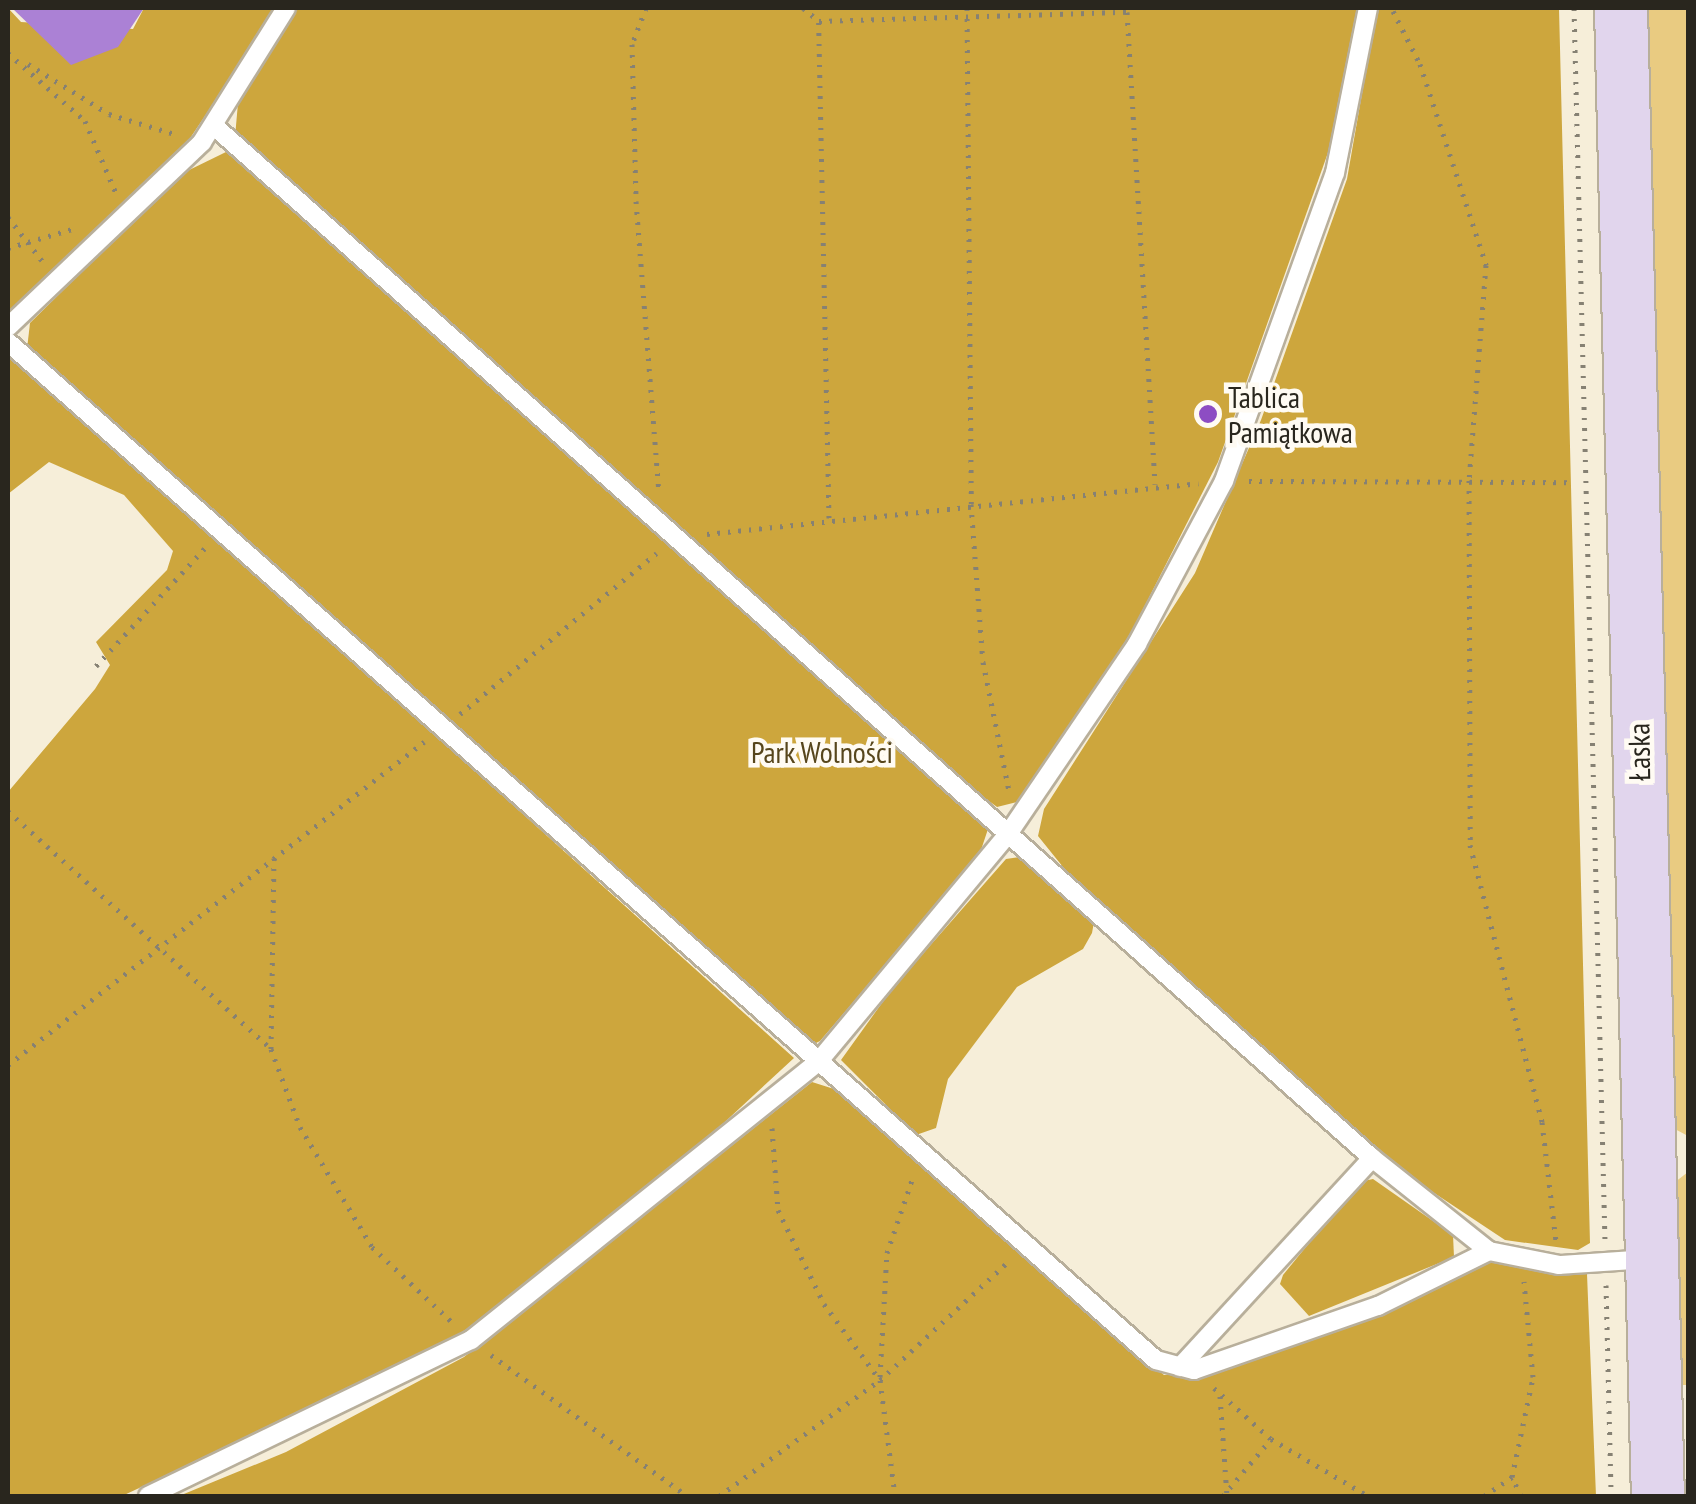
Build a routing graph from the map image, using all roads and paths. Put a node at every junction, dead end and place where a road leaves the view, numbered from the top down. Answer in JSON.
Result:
{"nodes":[{"id":1,"x":286,"y":8,"type":"edge"},
{"id":2,"x":646,"y":8,"type":"edge"},
{"id":3,"x":803,"y":8,"type":"edge"},
{"id":4,"x":967,"y":8,"type":"edge"},
{"id":5,"x":1368,"y":8,"type":"edge"},
{"id":6,"x":1391,"y":8,"type":"edge"},
{"id":7,"x":1574,"y":8,"type":"edge"},
{"id":8,"x":1620,"y":8,"type":"edge"},
{"id":9,"x":1113,"y":10,"type":"edge"},
{"id":10,"x":968,"y":17,"type":"junction"},
{"id":11,"x":819,"y":21,"type":"junction"},
{"id":12,"x":8,"y":53,"type":"edge"},
{"id":13,"x":19,"y":58,"type":"junction"},
{"id":14,"x":214,"y":126,"type":"junction"},
{"id":15,"x":202,"y":142,"type":"junction"},
{"id":16,"x":130,"y":214,"type":"junction"},
{"id":17,"x":8,"y":217,"type":"edge"},
{"id":18,"x":24,"y":240,"type":"junction"},
{"id":19,"x":8,"y":248,"type":"edge"},
{"id":20,"x":60,"y":281,"type":"junction"},
{"id":21,"x":8,"y":327,"type":"edge"},
{"id":22,"x":8,"y":342,"type":"edge"},
{"id":23,"x":1468,"y":480,"type":"junction"},
{"id":24,"x":1224,"y":482,"type":"junction"},
{"id":25,"x":1574,"y":482,"type":"dead end"},
{"id":26,"x":1155,"y":484,"type":"junction"},
{"id":27,"x":972,"y":504,"type":"junction"},
{"id":28,"x":829,"y":518,"type":"junction"},
{"id":29,"x":660,"y":524,"type":"junction"},
{"id":30,"x":220,"y":532,"type":"junction"},
{"id":31,"x":675,"y":538,"type":"junction"},
{"id":32,"x":96,"y":666,"type":"dead end"},
{"id":33,"x":443,"y":728,"type":"junction"},
{"id":34,"x":8,"y":811,"type":"edge"},
{"id":35,"x":1012,"y":829,"type":"junction"},
{"id":36,"x":274,"y":858,"type":"junction"},
{"id":37,"x":159,"y":948,"type":"junction"},
{"id":38,"x":270,"y":1049,"type":"junction"},
{"id":39,"x":818,"y":1062,"type":"junction"},
{"id":40,"x":8,"y":1065,"type":"edge"},
{"id":41,"x":770,"y":1100,"type":"junction"},
{"id":42,"x":922,"y":1154,"type":"junction"},
{"id":43,"x":1372,"y":1158,"type":"junction"},
{"id":44,"x":1023,"y":1246,"type":"junction"},
{"id":45,"x":1489,"y":1252,"type":"junction"},
{"id":46,"x":1523,"y":1258,"type":"junction"},
{"id":47,"x":1629,"y":1260,"type":"junction"},
{"id":48,"x":1558,"y":1265,"type":"junction"},
{"id":49,"x":471,"y":1340,"type":"junction"},
{"id":50,"x":1187,"y":1368,"type":"junction"},
{"id":51,"x":880,"y":1380,"type":"junction"},
{"id":52,"x":1220,"y":1393,"type":"junction"},
{"id":53,"x":1271,"y":1439,"type":"junction"},
{"id":54,"x":1512,"y":1477,"type":"junction"},
{"id":55,"x":1226,"y":1495,"type":"edge"},
{"id":56,"x":148,"y":1496,"type":"edge"},
{"id":57,"x":687,"y":1496,"type":"edge"},
{"id":58,"x":719,"y":1496,"type":"edge"},
{"id":59,"x":895,"y":1496,"type":"edge"},
{"id":60,"x":1368,"y":1496,"type":"edge"},
{"id":61,"x":1484,"y":1496,"type":"edge"},
{"id":62,"x":1521,"y":1496,"type":"edge"},
{"id":63,"x":1611,"y":1496,"type":"edge"},
{"id":64,"x":1658,"y":1496,"type":"edge"}],
"edges":[{"from":1,"to":14,"type":"lane"},
{"from":2,"to":29,"type":"path"},
{"from":3,"to":11,"type":"path"},
{"from":4,"to":10,"type":"path"},
{"from":5,"to":24,"type":"lane"},
{"from":6,"to":23,"type":"path"},
{"from":7,"to":47,"type":"path"},
{"from":8,"to":47,"type":"main road","name":"Łaska"},
{"from":9,"to":10,"type":"path"},
{"from":9,"to":26,"type":"path"},
{"from":10,"to":11,"type":"path"},
{"from":10,"to":27,"type":"path"},
{"from":11,"to":28,"type":"path"},
{"from":12,"to":13,"type":"path"},
{"from":13,"to":15,"type":"path"},
{"from":13,"to":16,"type":"path"},
{"from":14,"to":15,"type":"lane"},
{"from":14,"to":29,"type":"lane"},
{"from":15,"to":16,"type":"lane"},
{"from":16,"to":18,"type":"path"},
{"from":16,"to":20,"type":"lane"},
{"from":17,"to":18,"type":"path"},
{"from":18,"to":19,"type":"path"},
{"from":18,"to":20,"type":"path"},
{"from":20,"to":21,"type":"lane"},
{"from":22,"to":30,"type":"lane"},
{"from":23,"to":24,"type":"path"},
{"from":23,"to":25,"type":"path"},
{"from":23,"to":48,"type":"path"},
{"from":24,"to":26,"type":"path"},
{"from":24,"to":35,"type":"lane"},
{"from":26,"to":27,"type":"path"},
{"from":27,"to":28,"type":"path"},
{"from":27,"to":35,"type":"path"},
{"from":28,"to":31,"type":"path"},
{"from":29,"to":31,"type":"lane"},
{"from":30,"to":32,"type":"path"},
{"from":30,"to":33,"type":"lane"},
{"from":31,"to":33,"type":"path"},
{"from":31,"to":35,"type":"lane"},
{"from":33,"to":36,"type":"path"},
{"from":33,"to":39,"type":"lane"},
{"from":34,"to":37,"type":"path"},
{"from":35,"to":39,"type":"lane"},
{"from":35,"to":43,"type":"lane"},
{"from":36,"to":37,"type":"path"},
{"from":36,"to":38,"type":"path"},
{"from":37,"to":38,"type":"path"},
{"from":37,"to":40,"type":"path"},
{"from":38,"to":49,"type":"path"},
{"from":39,"to":41,"type":"lane"},
{"from":39,"to":42,"type":"lane"},
{"from":41,"to":49,"type":"lane"},
{"from":41,"to":51,"type":"path"},
{"from":42,"to":44,"type":"lane"},
{"from":42,"to":51,"type":"path"},
{"from":43,"to":45,"type":"lane"},
{"from":43,"to":50,"type":"lane"},
{"from":44,"to":50,"type":"lane"},
{"from":44,"to":51,"type":"path"},
{"from":45,"to":46,"type":"lane"},
{"from":45,"to":50,"type":"lane"},
{"from":46,"to":48,"type":"lane"},
{"from":46,"to":54,"type":"path"},
{"from":47,"to":48,"type":"lane"},
{"from":47,"to":63,"type":"path"},
{"from":47,"to":64,"type":"main road","name":"Łaska"},
{"from":49,"to":56,"type":"lane"},
{"from":49,"to":57,"type":"path"},
{"from":50,"to":52,"type":"path"},
{"from":51,"to":58,"type":"path"},
{"from":51,"to":59,"type":"path"},
{"from":52,"to":53,"type":"path"},
{"from":52,"to":55,"type":"path"},
{"from":53,"to":55,"type":"path"},
{"from":53,"to":60,"type":"path"},
{"from":54,"to":61,"type":"path"},
{"from":54,"to":62,"type":"path"}]}
